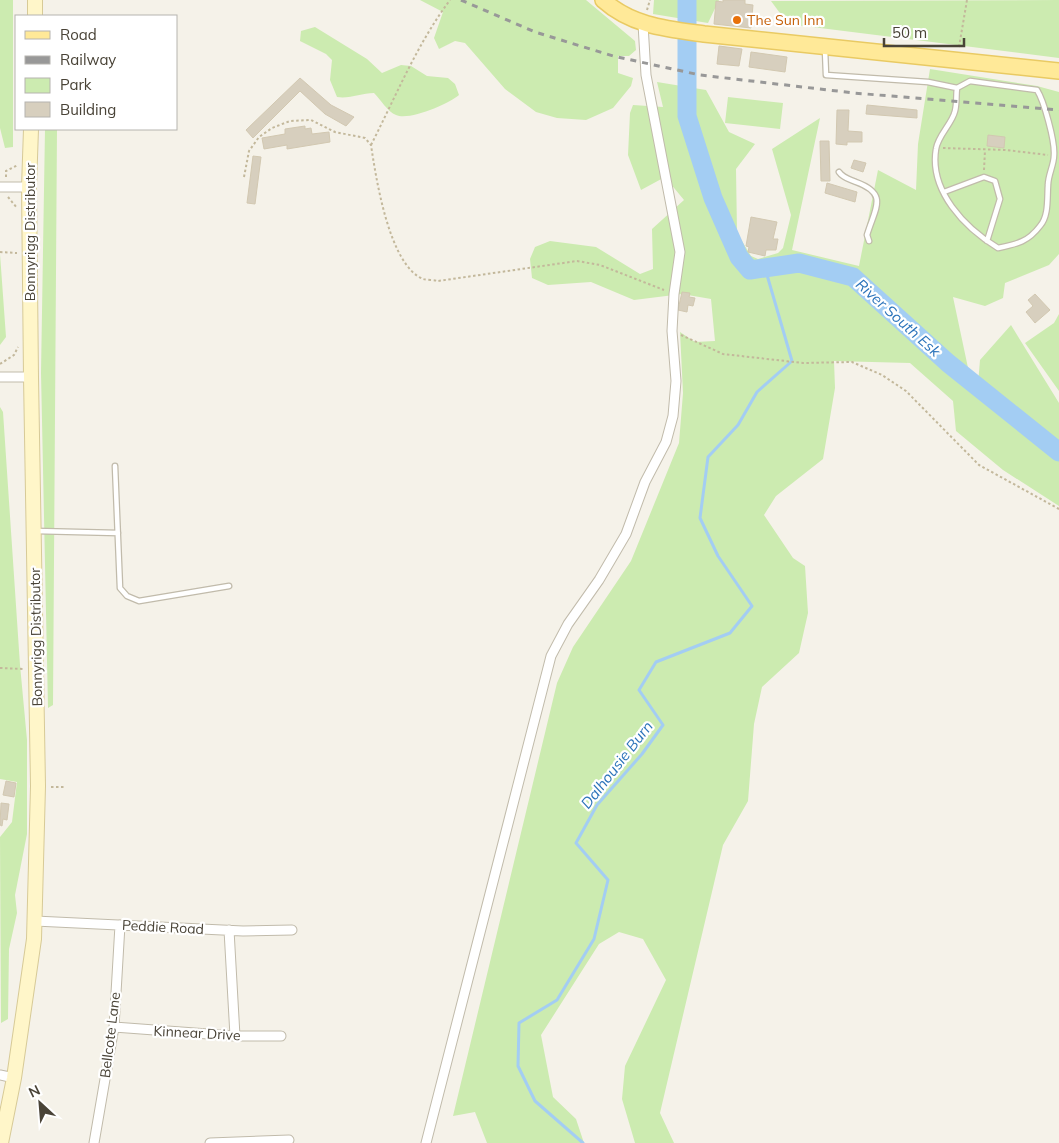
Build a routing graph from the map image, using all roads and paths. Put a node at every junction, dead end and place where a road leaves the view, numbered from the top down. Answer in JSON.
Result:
{"nodes":[{"id":1,"x":36,"y":0,"type":"edge"},
{"id":2,"x":450,"y":0,"type":"edge"},
{"id":3,"x":603,"y":0,"type":"edge"},
{"id":4,"x":967,"y":0,"type":"edge"},
{"id":5,"x":35,"y":15,"type":"edge"},
{"id":6,"x":643,"y":24,"type":"junction"},
{"id":7,"x":825,"y":47,"type":"junction"},
{"id":8,"x":956,"y":60,"type":"junction"},
{"id":9,"x":1059,"y":71,"type":"edge"},
{"id":10,"x":957,"y":88,"type":"junction"},
{"id":11,"x":31,"y":130,"type":"edge"},
{"id":12,"x":1052,"y":133,"type":"junction"},
{"id":13,"x":1059,"y":136,"type":"edge"},
{"id":14,"x":370,"y":145,"type":"junction"},
{"id":15,"x":936,"y":147,"type":"junction"},
{"id":16,"x":986,"y":149,"type":"junction"},
{"id":17,"x":1057,"y":157,"type":"edge"},
{"id":18,"x":839,"y":172,"type":"dead end"},
{"id":19,"x":244,"y":177,"type":"dead end"},
{"id":20,"x":984,"y":177,"type":"junction"},
{"id":21,"x":0,"y":187,"type":"edge"},
{"id":22,"x":29,"y":187,"type":"junction"},
{"id":23,"x":944,"y":192,"type":"junction"},
{"id":24,"x":869,"y":241,"type":"dead end"},
{"id":25,"x":987,"y":242,"type":"junction"},
{"id":26,"x":0,"y":252,"type":"edge"},
{"id":27,"x":22,"y":253,"type":"dead end"},
{"id":28,"x":674,"y":294,"type":"junction"},
{"id":29,"x":672,"y":331,"type":"junction"},
{"id":30,"x":0,"y":377,"type":"edge"},
{"id":31,"x":31,"y":377,"type":"junction"},
{"id":32,"x":115,"y":466,"type":"dead end"},
{"id":33,"x":1059,"y":509,"type":"edge"},
{"id":34,"x":34,"y":531,"type":"junction"},
{"id":35,"x":118,"y":533,"type":"junction"},
{"id":36,"x":229,"y":586,"type":"dead end"},
{"id":37,"x":0,"y":668,"type":"edge"},
{"id":38,"x":36,"y":669,"type":"junction"},
{"id":39,"x":38,"y":786,"type":"junction"},
{"id":40,"x":66,"y":788,"type":"dead end"},
{"id":41,"x":34,"y":921,"type":"junction"},
{"id":42,"x":120,"y":925,"type":"junction"},
{"id":43,"x":229,"y":930,"type":"junction"},
{"id":44,"x":292,"y":930,"type":"dead end"},
{"id":45,"x":114,"y":1027,"type":"junction"},
{"id":46,"x":235,"y":1036,"type":"junction"},
{"id":47,"x":281,"y":1036,"type":"dead end"},
{"id":48,"x":0,"y":1075,"type":"edge"},
{"id":49,"x":14,"y":1078,"type":"junction"},
{"id":50,"x":289,"y":1140,"type":"dead end"},
{"id":51,"x":1,"y":1143,"type":"edge"},
{"id":52,"x":94,"y":1143,"type":"edge"},
{"id":53,"x":213,"y":1143,"type":"edge"},
{"id":54,"x":426,"y":1143,"type":"edge"}],
"edges":[{"from":1,"to":5,"type":"main road"},
{"from":2,"to":14,"type":"path"},
{"from":3,"to":6,"type":"main road"},
{"from":4,"to":8,"type":"path"},
{"from":6,"to":7,"type":"main road"},
{"from":6,"to":28,"type":"street"},
{"from":7,"to":8,"type":"main road"},
{"from":7,"to":10,"type":"lane"},
{"from":8,"to":9,"type":"main road"},
{"from":10,"to":12,"type":"lane"},
{"from":10,"to":15,"type":"lane"},
{"from":11,"to":22,"type":"main road","name":"Bonnyrigg Distributor"},
{"from":12,"to":13,"type":"lane"},
{"from":12,"to":17,"type":"lane"},
{"from":14,"to":19,"type":"path"},
{"from":14,"to":28,"type":"path"},
{"from":15,"to":16,"type":"path"},
{"from":15,"to":23,"type":"lane"},
{"from":16,"to":17,"type":"path"},
{"from":16,"to":20,"type":"path"},
{"from":17,"to":25,"type":"lane"},
{"from":18,"to":24,"type":"lane"},
{"from":20,"to":23,"type":"lane"},
{"from":20,"to":25,"type":"lane"},
{"from":21,"to":22,"type":"street"},
{"from":22,"to":31,"type":"main road","name":"Bonnyrigg Distributor"},
{"from":23,"to":25,"type":"lane"},
{"from":26,"to":27,"type":"path"},
{"from":28,"to":29,"type":"street"},
{"from":29,"to":33,"type":"path"},
{"from":29,"to":54,"type":"street"},
{"from":30,"to":31,"type":"street"},
{"from":31,"to":34,"type":"main road","name":"Bonnyrigg Distributor"},
{"from":32,"to":35,"type":"lane"},
{"from":34,"to":35,"type":"lane"},
{"from":34,"to":38,"type":"main road","name":"Bonnyrigg Distributor"},
{"from":35,"to":36,"type":"lane"},
{"from":37,"to":38,"type":"path"},
{"from":38,"to":39,"type":"main road","name":"Bonnyrigg Distributor"},
{"from":39,"to":40,"type":"path"},
{"from":39,"to":41,"type":"main road","name":"Bonnyrigg Distributor"},
{"from":41,"to":42,"type":"street","name":"Peddie Road"},
{"from":41,"to":49,"type":"main road","name":"Bonnyrigg Distributor"},
{"from":42,"to":43,"type":"street","name":"Peddie Road"},
{"from":42,"to":45,"type":"street","name":"Bellcote Lane"},
{"from":43,"to":44,"type":"street","name":"Peddie Road"},
{"from":43,"to":46,"type":"street"},
{"from":45,"to":46,"type":"street","name":"Kinnear Drive"},
{"from":45,"to":52,"type":"street","name":"Bellcote Lane"},
{"from":46,"to":47,"type":"street","name":"Kinnear Drive"},
{"from":48,"to":49,"type":"street"},
{"from":49,"to":51,"type":"main road","name":"Bonnyrigg Distributor"},
{"from":50,"to":53,"type":"street"}]}
